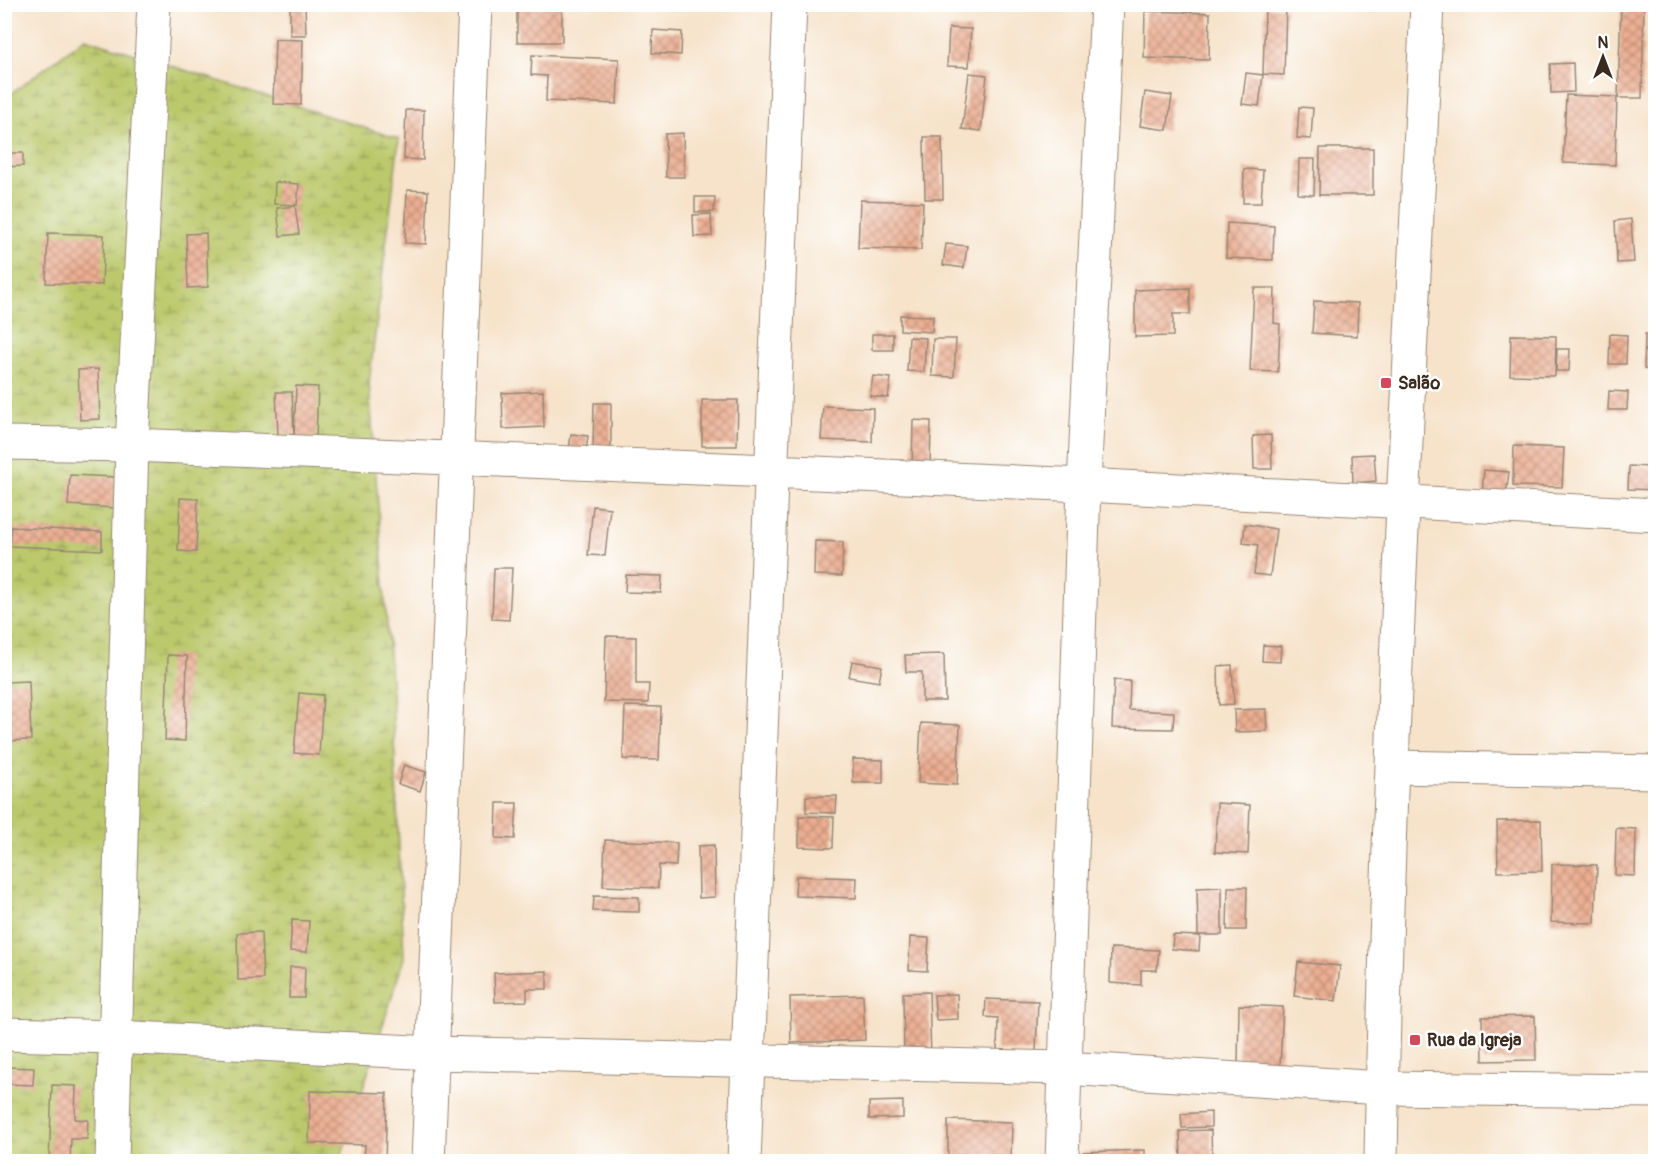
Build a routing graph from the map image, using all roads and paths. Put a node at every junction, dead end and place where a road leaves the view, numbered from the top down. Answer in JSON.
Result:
{"nodes":[{"id":1,"x":154,"y":4,"type":"edge"},
{"id":2,"x":475,"y":4,"type":"edge"},
{"id":3,"x":790,"y":4,"type":"edge"},
{"id":4,"x":1107,"y":4,"type":"edge"},
{"id":5,"x":1427,"y":4,"type":"edge"},
{"id":6,"x":4,"y":443,"type":"edge"},
{"id":7,"x":132,"y":445,"type":"junction"},
{"id":8,"x":458,"y":459,"type":"junction"},
{"id":9,"x":771,"y":471,"type":"junction"},
{"id":10,"x":1084,"y":485,"type":"junction"},
{"id":11,"x":1402,"y":503,"type":"junction"},
{"id":12,"x":1656,"y":516,"type":"edge"},
{"id":13,"x":1392,"y":767,"type":"junction"},
{"id":14,"x":1656,"y":772,"type":"edge"},
{"id":15,"x":4,"y":1034,"type":"edge"},
{"id":16,"x":116,"y":1037,"type":"junction"},
{"id":17,"x":434,"y":1053,"type":"junction"},
{"id":18,"x":746,"y":1059,"type":"junction"},
{"id":19,"x":1065,"y":1068,"type":"junction"},
{"id":20,"x":1382,"y":1088,"type":"junction"},
{"id":21,"x":1656,"y":1091,"type":"edge"},
{"id":22,"x":112,"y":1161,"type":"edge"},
{"id":23,"x":428,"y":1161,"type":"edge"},
{"id":24,"x":744,"y":1161,"type":"edge"},
{"id":25,"x":1062,"y":1161,"type":"edge"},
{"id":26,"x":1381,"y":1161,"type":"edge"}],
"edges":[{"from":1,"to":7,"type":"street"},
{"from":2,"to":8,"type":"street"},
{"from":3,"to":9,"type":"street"},
{"from":4,"to":10,"type":"street"},
{"from":5,"to":11,"type":"street"},
{"from":6,"to":7,"type":"street"},
{"from":7,"to":8,"type":"street"},
{"from":7,"to":16,"type":"street"},
{"from":8,"to":9,"type":"street"},
{"from":8,"to":17,"type":"street"},
{"from":9,"to":10,"type":"street"},
{"from":9,"to":18,"type":"street"},
{"from":10,"to":11,"type":"street"},
{"from":10,"to":19,"type":"street"},
{"from":11,"to":12,"type":"street"},
{"from":11,"to":13,"type":"street"},
{"from":13,"to":14,"type":"street"},
{"from":13,"to":20,"type":"street"},
{"from":15,"to":16,"type":"street"},
{"from":16,"to":17,"type":"street"},
{"from":16,"to":22,"type":"street"},
{"from":17,"to":18,"type":"street"},
{"from":17,"to":23,"type":"street"},
{"from":18,"to":19,"type":"street"},
{"from":18,"to":24,"type":"street"},
{"from":19,"to":20,"type":"street"},
{"from":19,"to":25,"type":"street"},
{"from":20,"to":21,"type":"street"},
{"from":20,"to":26,"type":"street"}]}
